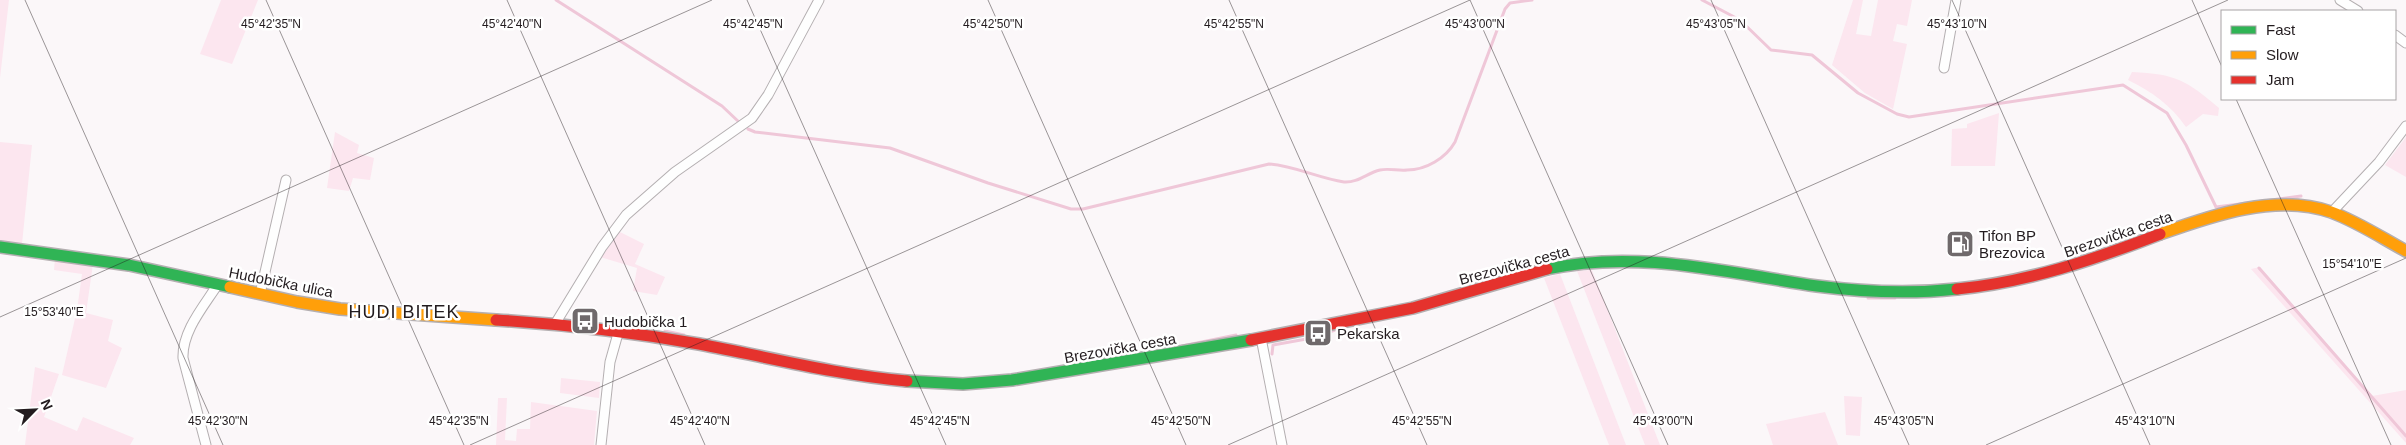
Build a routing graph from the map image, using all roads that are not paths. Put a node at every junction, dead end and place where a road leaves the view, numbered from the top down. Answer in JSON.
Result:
{"nodes":[{"id":1,"x":819,"y":0,"type":"edge"},
{"id":2,"x":1956,"y":0,"type":"edge"},
{"id":3,"x":2340,"y":0,"type":"edge"},
{"id":4,"x":2356,"y":10,"type":"edge"},
{"id":5,"x":1944,"y":68,"type":"dead end"},
{"id":6,"x":2406,"y":126,"type":"edge"},
{"id":7,"x":286,"y":180,"type":"dead end"},
{"id":8,"x":2331,"y":213,"type":"junction"},
{"id":9,"x":0,"y":247,"type":"edge"},
{"id":10,"x":2406,"y":251,"type":"edge"},
{"id":11,"x":218,"y":284,"type":"junction"},
{"id":12,"x":260,"y":294,"type":"junction"},
{"id":13,"x":555,"y":324,"type":"junction"},
{"id":14,"x":619,"y":330,"type":"junction"},
{"id":15,"x":1261,"y":338,"type":"junction"},
{"id":16,"x":206,"y":445,"type":"edge"},
{"id":17,"x":601,"y":445,"type":"edge"},
{"id":18,"x":1282,"y":445,"type":"edge"}],
"edges":[{"from":1,"to":13,"type":"street"},
{"from":2,"to":5,"type":"street"},
{"from":3,"to":4,"type":"street"},
{"from":6,"to":8,"type":"street"},
{"from":7,"to":12,"type":"street"},
{"from":8,"to":10,"type":"main road","name":"Brezovička cesta"},
{"from":8,"to":15,"type":"main road","name":"Brezovička cesta"},
{"from":9,"to":11,"type":"main road","name":"Hudobička ulica"},
{"from":11,"to":12,"type":"main road","name":"Hudobička ulica"},
{"from":11,"to":16,"type":"street"},
{"from":12,"to":13,"type":"main road","name":"Hudobička ulica"},
{"from":13,"to":14,"type":"main road","name":"Hudobička ulica"},
{"from":14,"to":15,"type":"main road","name":"Brezovička cesta"},
{"from":14,"to":17,"type":"street"},
{"from":15,"to":18,"type":"street"}]}
